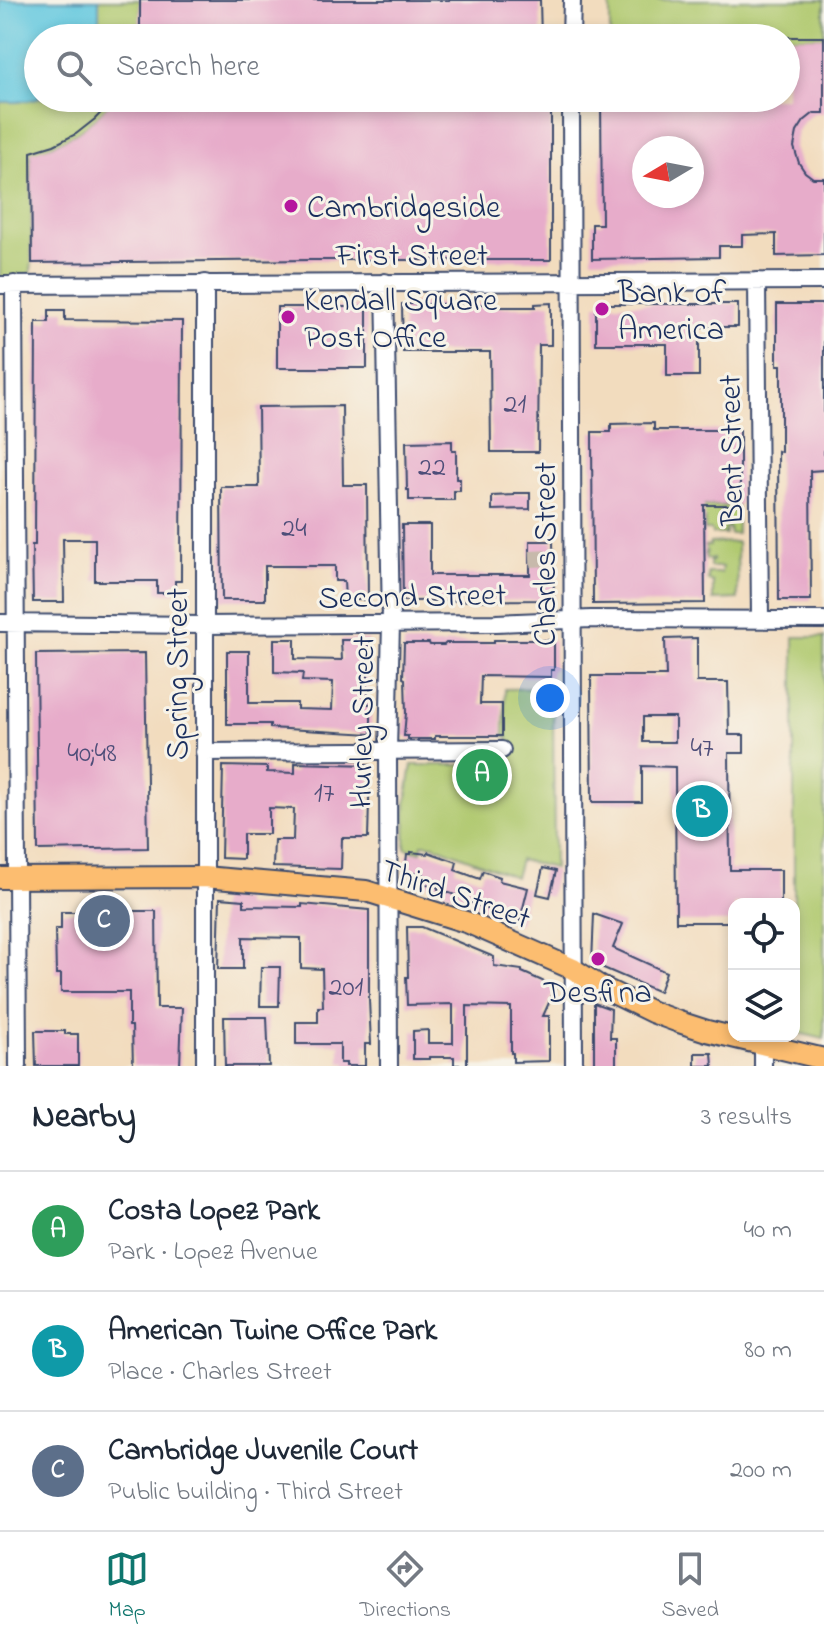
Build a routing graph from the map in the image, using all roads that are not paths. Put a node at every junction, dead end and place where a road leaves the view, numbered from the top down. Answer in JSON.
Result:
{"nodes":[{"id":1,"x":572,"y":0,"type":"edge"},
{"id":2,"x":571,"y":24,"type":"edge"},
{"id":3,"x":571,"y":112,"type":"edge"},
{"id":4,"x":757,"y":281,"type":"junction"},
{"id":5,"x":824,"y":281,"type":"edge"},
{"id":6,"x":385,"y":282,"type":"junction"},
{"id":7,"x":572,"y":282,"type":"junction"},
{"id":8,"x":205,"y":283,"type":"junction"},
{"id":9,"x":7,"y":285,"type":"edge"},
{"id":10,"x":760,"y":619,"type":"junction"},
{"id":11,"x":572,"y":620,"type":"junction"},
{"id":12,"x":824,"y":620,"type":"edge"},
{"id":13,"x":8,"y":623,"type":"edge"},
{"id":14,"x":391,"y":623,"type":"junction"},
{"id":15,"x":204,"y":625,"type":"junction"},
{"id":16,"x":502,"y":750,"type":"dead end"},
{"id":17,"x":388,"y":751,"type":"junction"},
{"id":18,"x":204,"y":752,"type":"junction"},
{"id":19,"x":204,"y":877,"type":"junction"},
{"id":20,"x":9,"y":878,"type":"edge"},
{"id":21,"x":389,"y":898,"type":"junction"},
{"id":22,"x":573,"y":969,"type":"junction"},
{"id":23,"x":763,"y":1045,"type":"junction"},
{"id":24,"x":824,"y":1059,"type":"edge"},
{"id":25,"x":18,"y":1066,"type":"edge"},
{"id":26,"x":205,"y":1066,"type":"edge"},
{"id":27,"x":389,"y":1066,"type":"edge"},
{"id":28,"x":574,"y":1066,"type":"edge"},
{"id":29,"x":763,"y":1066,"type":"edge"}],
"edges":[{"from":1,"to":2,"type":"street"},
{"from":3,"to":7,"type":"street","name":"Charles Street"},
{"from":4,"to":5,"type":"street","name":"First Street"},
{"from":4,"to":7,"type":"street","name":"First Street"},
{"from":4,"to":10,"type":"street","name":"Bent Street"},
{"from":6,"to":7,"type":"street","name":"First Street"},
{"from":6,"to":8,"type":"street","name":"First Street"},
{"from":6,"to":14,"type":"street","name":"Hurley Street"},
{"from":7,"to":11,"type":"street","name":"Charles Street"},
{"from":8,"to":9,"type":"street","name":"First Street"},
{"from":8,"to":15,"type":"street","name":"Spring Street"},
{"from":9,"to":13,"type":"street"},
{"from":10,"to":11,"type":"street","name":"Second Street"},
{"from":10,"to":12,"type":"street","name":"Second Street"},
{"from":11,"to":14,"type":"street","name":"Second Street"},
{"from":11,"to":22,"type":"street","name":"Charles Street"},
{"from":13,"to":15,"type":"street","name":"Second Street"},
{"from":13,"to":20,"type":"street"},
{"from":14,"to":15,"type":"street","name":"Second Street"},
{"from":14,"to":17,"type":"street","name":"Hurley Street"},
{"from":15,"to":18,"type":"street","name":"Spring Street"},
{"from":16,"to":17,"type":"street"},
{"from":17,"to":18,"type":"street"},
{"from":17,"to":21,"type":"street","name":"Hurley Street"},
{"from":18,"to":19,"type":"street","name":"Spring Street"},
{"from":19,"to":20,"type":"main road","name":"Third Street"},
{"from":19,"to":21,"type":"main road","name":"Third Street"},
{"from":19,"to":26,"type":"street","name":"Spring Street"},
{"from":20,"to":25,"type":"street"},
{"from":21,"to":22,"type":"main road","name":"Third Street"},
{"from":21,"to":27,"type":"street","name":"Hurley Street"},
{"from":22,"to":23,"type":"main road","name":"Third Street"},
{"from":22,"to":28,"type":"street","name":"Charles Street"},
{"from":23,"to":24,"type":"main road","name":"Third Street"},
{"from":23,"to":29,"type":"street"}]}
